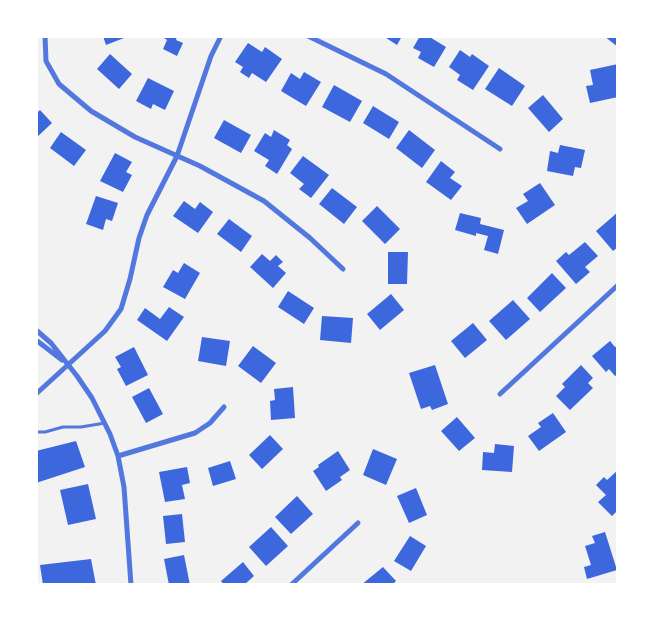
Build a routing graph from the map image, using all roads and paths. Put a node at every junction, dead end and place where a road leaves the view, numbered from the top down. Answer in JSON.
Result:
{"nodes":[{"id":1,"x":44,"y":36,"type":"edge"},
{"id":2,"x":221,"y":36,"type":"edge"},
{"id":3,"x":308,"y":36,"type":"edge"},
{"id":4,"x":500,"y":149,"type":"dead end"},
{"id":5,"x":177,"y":156,"type":"junction"},
{"id":6,"x":343,"y":269,"type":"dead end"},
{"id":7,"x":618,"y":286,"type":"edge"},
{"id":8,"x":36,"y":330,"type":"edge"},
{"id":9,"x":36,"y":340,"type":"edge"},
{"id":10,"x":68,"y":365,"type":"junction"},
{"id":11,"x":36,"y":394,"type":"edge"},
{"id":12,"x":500,"y":394,"type":"dead end"},
{"id":13,"x":224,"y":407,"type":"dead end"},
{"id":14,"x":105,"y":423,"type":"junction"},
{"id":15,"x":36,"y":432,"type":"edge"},
{"id":16,"x":118,"y":456,"type":"junction"},
{"id":17,"x":358,"y":523,"type":"dead end"},
{"id":18,"x":131,"y":585,"type":"edge"},
{"id":19,"x":291,"y":585,"type":"edge"}],
"edges":[{"from":1,"to":5,"type":"street"},
{"from":2,"to":5,"type":"street"},
{"from":3,"to":4,"type":"street"},
{"from":5,"to":6,"type":"street"},
{"from":5,"to":10,"type":"street"},
{"from":7,"to":12,"type":"street"},
{"from":8,"to":10,"type":"street"},
{"from":9,"to":10,"type":"street"},
{"from":10,"to":11,"type":"street"},
{"from":10,"to":14,"type":"street"},
{"from":13,"to":16,"type":"street"},
{"from":14,"to":15,"type":"lane"},
{"from":14,"to":16,"type":"street"},
{"from":16,"to":18,"type":"street"},
{"from":17,"to":19,"type":"street"}]}
